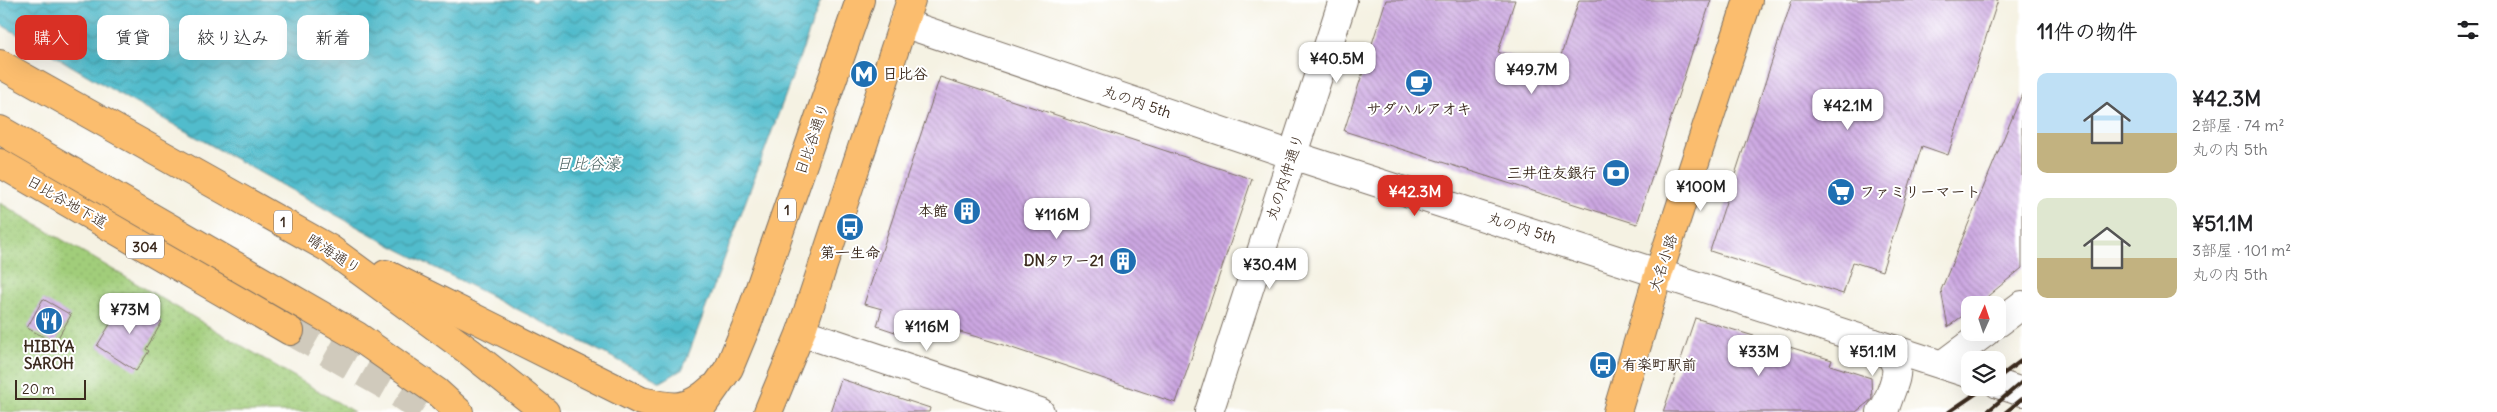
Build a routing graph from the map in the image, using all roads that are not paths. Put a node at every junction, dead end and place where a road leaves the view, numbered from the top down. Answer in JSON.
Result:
{"nodes":[{"id":1,"x":860,"y":0,"type":"edge"},
{"id":2,"x":1343,"y":0,"type":"edge"},
{"id":3,"x":1748,"y":0,"type":"edge"},
{"id":4,"x":907,"y":12,"type":"edge"},
{"id":5,"x":0,"y":64,"type":"edge"},
{"id":6,"x":0,"y":130,"type":"edge"},
{"id":7,"x":1292,"y":155,"type":"junction"},
{"id":8,"x":0,"y":163,"type":"edge"},
{"id":9,"x":330,"y":248,"type":"junction"},
{"id":10,"x":1659,"y":272,"type":"junction"},
{"id":11,"x":2022,"y":305,"type":"edge"},
{"id":12,"x":2006,"y":317,"type":"edge"},
{"id":13,"x":290,"y":331,"type":"tunnel mouth"},
{"id":14,"x":801,"y":332,"type":"junction"},
{"id":15,"x":1871,"y":341,"type":"junction"},
{"id":16,"x":1974,"y":341,"type":"edge"},
{"id":17,"x":1943,"y":364,"type":"junction"},
{"id":18,"x":1961,"y":371,"type":"edge"},
{"id":19,"x":722,"y":379,"type":"junction"},
{"id":20,"x":2006,"y":387,"type":"edge"},
{"id":21,"x":2022,"y":392,"type":"edge"},
{"id":22,"x":460,"y":412,"type":"edge"},
{"id":23,"x":545,"y":412,"type":"edge"},
{"id":24,"x":698,"y":412,"type":"edge"},
{"id":25,"x":768,"y":412,"type":"edge"},
{"id":26,"x":1040,"y":412,"type":"edge"},
{"id":27,"x":1209,"y":412,"type":"edge"},
{"id":28,"x":1617,"y":412,"type":"edge"},
{"id":29,"x":1881,"y":412,"type":"edge"}],
"edges":[{"from":1,"to":19,"type":"main road","name":"日比谷通り","number":"1"},
{"from":2,"to":7,"type":"street","name":"丸の内仲通り"},
{"from":3,"to":10,"type":"main road","name":"大名小路"},
{"from":4,"to":7,"type":"street","name":"丸の内 5th"},
{"from":4,"to":14,"type":"main road"},
{"from":5,"to":9,"type":"main road","name":"晴海通り","number":"1"},
{"from":6,"to":22,"type":"main road"},
{"from":7,"to":10,"type":"street","name":"丸の内 5th"},
{"from":7,"to":27,"type":"street","name":"丸の内仲通り"},
{"from":8,"to":13,"type":"main road","name":"日比谷地下道","number":"304"},
{"from":9,"to":19,"type":"main road","number":"1"},
{"from":9,"to":23,"type":"main road","name":"晴海通り","number":"1"},
{"from":10,"to":15,"type":"street","name":"丸の内 5th"},
{"from":10,"to":28,"type":"main road","name":"大名小路"},
{"from":11,"to":12,"type":"street"},
{"from":14,"to":25,"type":"main road"},
{"from":14,"to":26,"type":"street"},
{"from":15,"to":17,"type":"street","name":"丸の内 5th"},
{"from":15,"to":29,"type":"street"},
{"from":16,"to":17,"type":"street"},
{"from":17,"to":18,"type":"street","name":"丸の内 5th"},
{"from":19,"to":24,"type":"main road","name":"日比谷通り","number":"1"},
{"from":20,"to":21,"type":"street"}]}
